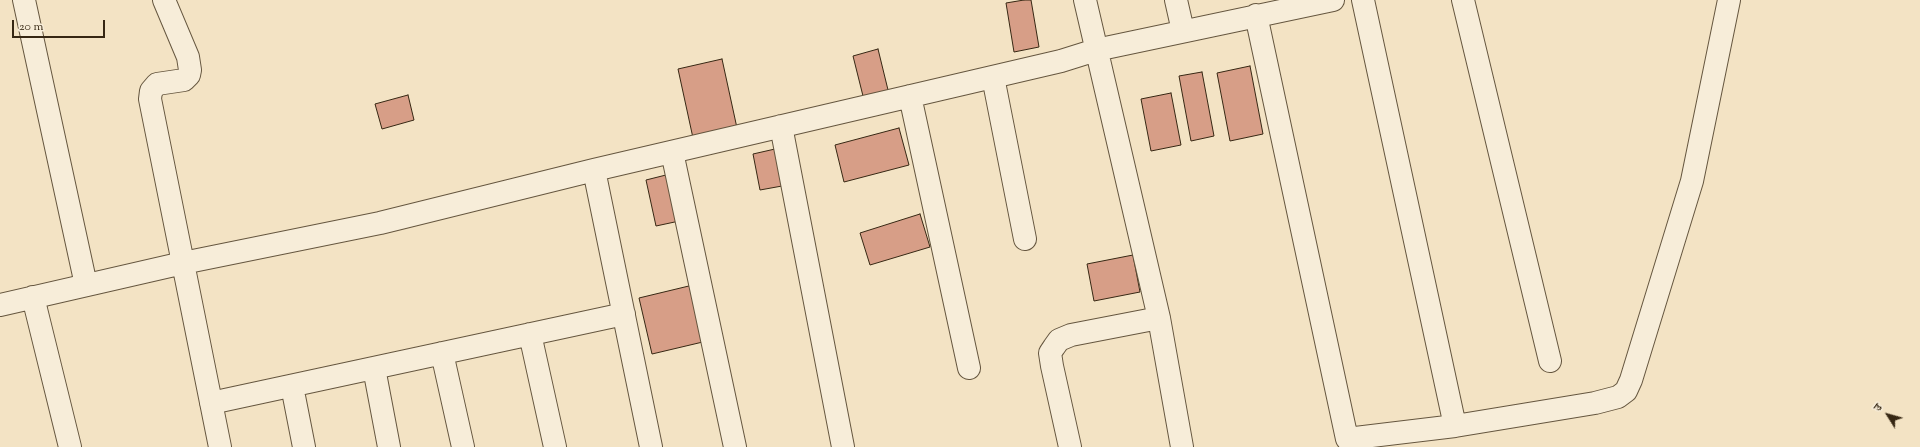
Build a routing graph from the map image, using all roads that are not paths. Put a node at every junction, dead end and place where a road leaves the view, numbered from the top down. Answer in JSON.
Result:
{"nodes":[{"id":1,"x":24,"y":0,"type":"edge"},
{"id":2,"x":164,"y":0,"type":"edge"},
{"id":3,"x":1085,"y":0,"type":"edge"},
{"id":4,"x":1176,"y":0,"type":"edge"},
{"id":5,"x":1333,"y":0,"type":"edge"},
{"id":6,"x":1363,"y":0,"type":"edge"},
{"id":7,"x":1463,"y":0,"type":"edge"},
{"id":8,"x":1729,"y":0,"type":"edge"},
{"id":9,"x":1268,"y":9,"type":"edge"},
{"id":10,"x":1183,"y":31,"type":"junction"},
{"id":11,"x":1096,"y":50,"type":"junction"},
{"id":12,"x":993,"y":77,"type":"junction"},
{"id":13,"x":910,"y":96,"type":"junction"},
{"id":14,"x":781,"y":126,"type":"junction"},
{"id":15,"x":672,"y":152,"type":"junction"},
{"id":16,"x":594,"y":170,"type":"junction"},
{"id":17,"x":1025,"y":239,"type":"dead end"},
{"id":18,"x":183,"y":263,"type":"junction"},
{"id":19,"x":86,"y":285,"type":"junction"},
{"id":20,"x":33,"y":297,"type":"junction"},
{"id":21,"x":0,"y":305,"type":"edge"},
{"id":22,"x":624,"y":314,"type":"junction"},
{"id":23,"x":1159,"y":318,"type":"junction"},
{"id":24,"x":530,"y":334,"type":"junction"},
{"id":25,"x":442,"y":353,"type":"junction"},
{"id":26,"x":1550,"y":361,"type":"dead end"},
{"id":27,"x":374,"y":368,"type":"junction"},
{"id":28,"x":969,"y":368,"type":"dead end"},
{"id":29,"x":292,"y":386,"type":"junction"},
{"id":30,"x":211,"y":403,"type":"junction"},
{"id":31,"x":1456,"y":426,"type":"junction"},
{"id":32,"x":70,"y":447,"type":"edge"},
{"id":33,"x":220,"y":447,"type":"edge"},
{"id":34,"x":304,"y":447,"type":"edge"},
{"id":35,"x":389,"y":447,"type":"edge"},
{"id":36,"x":463,"y":447,"type":"edge"},
{"id":37,"x":555,"y":447,"type":"edge"},
{"id":38,"x":651,"y":447,"type":"edge"},
{"id":39,"x":735,"y":447,"type":"edge"},
{"id":40,"x":843,"y":447,"type":"edge"},
{"id":41,"x":1070,"y":447,"type":"edge"},
{"id":42,"x":1182,"y":447,"type":"edge"}],
"edges":[{"from":1,"to":19,"type":"street"},
{"from":2,"to":18,"type":"street"},
{"from":3,"to":11,"type":"street"},
{"from":4,"to":10,"type":"street"},
{"from":5,"to":9,"type":"street"},
{"from":6,"to":31,"type":"street"},
{"from":7,"to":26,"type":"street"},
{"from":8,"to":31,"type":"street"},
{"from":9,"to":10,"type":"street"},
{"from":9,"to":31,"type":"street"},
{"from":10,"to":11,"type":"street"},
{"from":11,"to":12,"type":"street"},
{"from":11,"to":23,"type":"street"},
{"from":12,"to":13,"type":"street"},
{"from":12,"to":17,"type":"street"},
{"from":13,"to":14,"type":"street"},
{"from":13,"to":28,"type":"street"},
{"from":14,"to":15,"type":"street"},
{"from":14,"to":40,"type":"street"},
{"from":15,"to":16,"type":"street"},
{"from":15,"to":39,"type":"street"},
{"from":16,"to":18,"type":"street"},
{"from":16,"to":22,"type":"street"},
{"from":18,"to":19,"type":"street"},
{"from":18,"to":30,"type":"street"},
{"from":19,"to":20,"type":"street"},
{"from":20,"to":21,"type":"street"},
{"from":20,"to":32,"type":"street"},
{"from":22,"to":24,"type":"street"},
{"from":22,"to":38,"type":"street"},
{"from":23,"to":41,"type":"street"},
{"from":23,"to":42,"type":"street"},
{"from":24,"to":25,"type":"street"},
{"from":24,"to":37,"type":"street"},
{"from":25,"to":27,"type":"street"},
{"from":25,"to":36,"type":"street"},
{"from":27,"to":29,"type":"street"},
{"from":27,"to":35,"type":"street"},
{"from":29,"to":30,"type":"street"},
{"from":29,"to":34,"type":"street"},
{"from":30,"to":33,"type":"street"}]}
